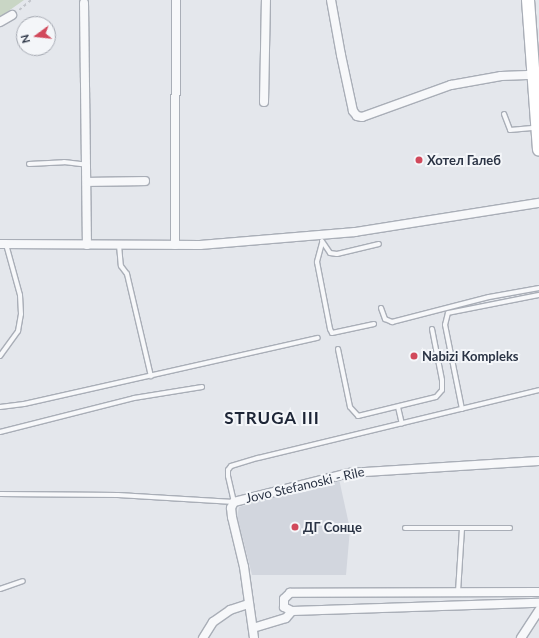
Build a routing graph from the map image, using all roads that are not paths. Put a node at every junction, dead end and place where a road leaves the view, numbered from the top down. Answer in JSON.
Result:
{"nodes":[{"id":1,"x":176,"y":0,"type":"edge"},
{"id":2,"x":266,"y":0,"type":"edge"},
{"id":3,"x":331,"y":0,"type":"edge"},
{"id":4,"x":528,"y":0,"type":"edge"},
{"id":5,"x":84,"y":3,"type":"dead end"},
{"id":6,"x":12,"y":15,"type":"road end"},
{"id":7,"x":0,"y":22,"type":"edge"},
{"id":8,"x":534,"y":75,"type":"junction"},
{"id":9,"x":264,"y":102,"type":"dead end"},
{"id":10,"x":504,"y":114,"type":"dead end"},
{"id":11,"x":537,"y":127,"type":"junction"},
{"id":12,"x":539,"y":150,"type":"edge"},
{"id":13,"x":30,"y":164,"type":"dead end"},
{"id":14,"x":87,"y":165,"type":"junction"},
{"id":15,"x":145,"y":181,"type":"dead end"},
{"id":16,"x":87,"y":182,"type":"junction"},
{"id":17,"x":539,"y":203,"type":"edge"},
{"id":18,"x":322,"y":239,"type":"junction"},
{"id":19,"x":3,"y":244,"type":"edge"},
{"id":20,"x":379,"y":244,"type":"dead end"},
{"id":21,"x":87,"y":245,"type":"junction"},
{"id":22,"x":119,"y":245,"type":"junction"},
{"id":23,"x":175,"y":245,"type":"junction"},
{"id":24,"x":539,"y":288,"type":"edge"},
{"id":25,"x":539,"y":295,"type":"edge"},
{"id":26,"x":381,"y":308,"type":"dead end"},
{"id":27,"x":374,"y":324,"type":"dead end"},
{"id":28,"x":432,"y":329,"type":"dead end"},
{"id":29,"x":318,"y":338,"type":"dead end"},
{"id":30,"x":338,"y":349,"type":"dead end"},
{"id":31,"x":0,"y":356,"type":"edge"},
{"id":32,"x":151,"y":376,"type":"junction"},
{"id":33,"x":202,"y":387,"type":"dead end"},
{"id":34,"x":539,"y":390,"type":"edge"},
{"id":35,"x":398,"y":406,"type":"junction"},
{"id":36,"x":0,"y":407,"type":"edge"},
{"id":37,"x":462,"y":409,"type":"junction"},
{"id":38,"x":402,"y":424,"type":"junction"},
{"id":39,"x":0,"y":432,"type":"edge"},
{"id":40,"x":539,"y":461,"type":"edge"},
{"id":41,"x":0,"y":494,"type":"edge"},
{"id":42,"x":234,"y":502,"type":"junction"},
{"id":43,"x":405,"y":528,"type":"dead end"},
{"id":44,"x":510,"y":528,"type":"dead end"},
{"id":45,"x":462,"y":529,"type":"junction"},
{"id":46,"x":23,"y":581,"type":"dead end"},
{"id":47,"x":0,"y":589,"type":"edge"},
{"id":48,"x":458,"y":592,"type":"junction"},
{"id":49,"x":539,"y":592,"type":"edge"},
{"id":50,"x":539,"y":603,"type":"edge"},
{"id":51,"x":249,"y":604,"type":"junction"},
{"id":52,"x":539,"y":610,"type":"edge"},
{"id":53,"x":292,"y":611,"type":"junction"},
{"id":54,"x":535,"y":619,"type":"edge"},
{"id":55,"x":253,"y":628,"type":"junction"},
{"id":56,"x":206,"y":637,"type":"edge"},
{"id":57,"x":254,"y":638,"type":"edge"},
{"id":58,"x":521,"y":638,"type":"edge"}],
"edges":[{"from":1,"to":23,"type":"street"},
{"from":2,"to":9,"type":"street"},
{"from":3,"to":8,"type":"street"},
{"from":4,"to":8,"type":"main road"},
{"from":5,"to":14,"type":"street"},
{"from":6,"to":7,"type":"street"},
{"from":8,"to":11,"type":"main road"},
{"from":10,"to":11,"type":"lane"},
{"from":11,"to":12,"type":"main road"},
{"from":13,"to":14,"type":"lane"},
{"from":14,"to":16,"type":"street"},
{"from":15,"to":16,"type":"street"},
{"from":16,"to":21,"type":"street"},
{"from":17,"to":18,"type":"street"},
{"from":18,"to":20,"type":"lane"},
{"from":18,"to":23,"type":"street"},
{"from":18,"to":27,"type":"lane"},
{"from":19,"to":21,"type":"street"},
{"from":19,"to":31,"type":"lane"},
{"from":21,"to":22,"type":"street"},
{"from":22,"to":23,"type":"street"},
{"from":22,"to":32,"type":"lane"},
{"from":24,"to":26,"type":"lane"},
{"from":25,"to":37,"type":"lane"},
{"from":28,"to":35,"type":"lane"},
{"from":29,"to":32,"type":"lane"},
{"from":30,"to":35,"type":"lane"},
{"from":32,"to":36,"type":"lane"},
{"from":33,"to":39,"type":"lane"},
{"from":34,"to":37,"type":"lane"},
{"from":35,"to":38,"type":"lane"},
{"from":37,"to":38,"type":"lane"},
{"from":38,"to":42,"type":"lane"},
{"from":40,"to":42,"type":"street","name":"Jovo Stefanoski - Rile"},
{"from":41,"to":42,"type":"lane"},
{"from":42,"to":51,"type":"street","name":"Jovo Stefanoski - Rile"},
{"from":43,"to":45,"type":"lane"},
{"from":44,"to":45,"type":"lane"},
{"from":45,"to":48,"type":"lane"},
{"from":46,"to":47,"type":"lane"},
{"from":48,"to":49,"type":"street"},
{"from":48,"to":53,"type":"street"},
{"from":50,"to":53,"type":"street"},
{"from":51,"to":55,"type":"street","name":"Jovo Stefanoski - Rile"},
{"from":51,"to":56,"type":"street"},
{"from":52,"to":54,"type":"street"},
{"from":53,"to":55,"type":"street"},
{"from":54,"to":58,"type":"street"},
{"from":55,"to":57,"type":"street","name":"Jovo Stefanoski - Rile"}]}
